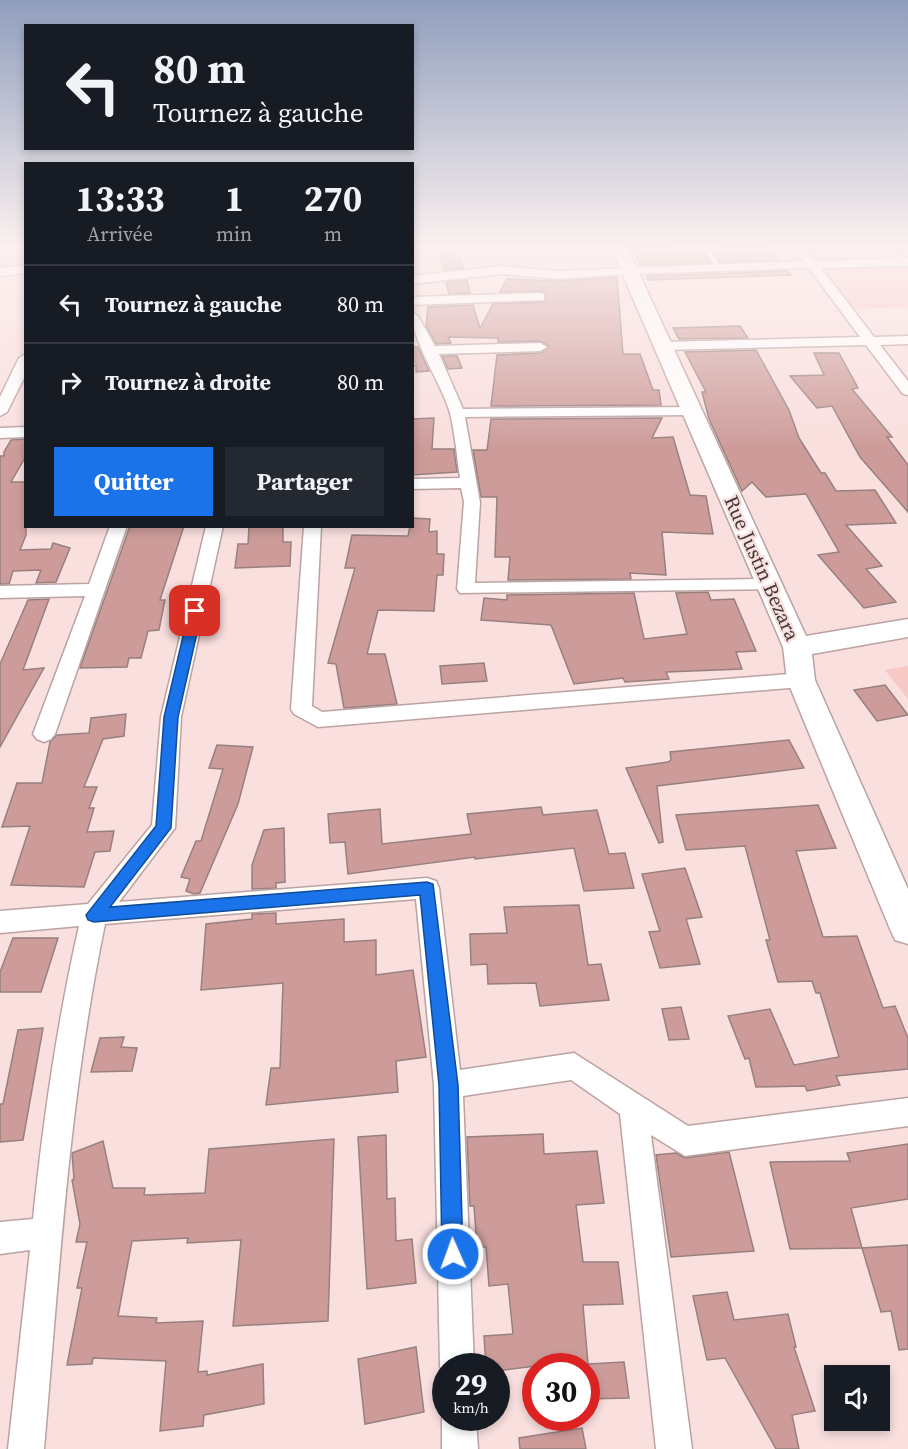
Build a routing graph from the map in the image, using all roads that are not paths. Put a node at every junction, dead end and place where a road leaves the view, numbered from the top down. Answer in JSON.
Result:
{"nodes":[{"id":1,"x":649,"y":313,"type":"edge"},
{"id":2,"x":848,"y":313,"type":"edge"},
{"id":3,"x":414,"y":320,"type":"edge"},
{"id":4,"x":908,"y":340,"type":"edge"},
{"id":5,"x":871,"y":343,"type":"junction"},
{"id":6,"x":664,"y":346,"type":"junction"},
{"id":7,"x":540,"y":347,"type":"dead end"},
{"id":8,"x":431,"y":350,"type":"junction"},
{"id":9,"x":24,"y":362,"type":"edge"},
{"id":10,"x":908,"y":391,"type":"edge"},
{"id":11,"x":693,"y":411,"type":"junction"},
{"id":12,"x":0,"y":412,"type":"edge"},
{"id":13,"x":457,"y":413,"type":"junction"},
{"id":14,"x":24,"y":432,"type":"edge"},
{"id":15,"x":0,"y":433,"type":"edge"},
{"id":16,"x":469,"y":483,"type":"junction"},
{"id":17,"x":414,"y":484,"type":"edge"},
{"id":18,"x":118,"y":528,"type":"edge"},
{"id":19,"x":215,"y":528,"type":"edge"},
{"id":20,"x":313,"y":528,"type":"edge"},
{"id":21,"x":771,"y":585,"type":"junction"},
{"id":22,"x":95,"y":591,"type":"junction"},
{"id":23,"x":0,"y":592,"type":"edge"},
{"id":24,"x":908,"y":628,"type":"edge"},
{"id":25,"x":797,"y":646,"type":"junction"},
{"id":26,"x":801,"y":680,"type":"junction"},
{"id":27,"x":44,"y":734,"type":"dead end"},
{"id":28,"x":94,"y":915,"type":"junction"},
{"id":29,"x":0,"y":922,"type":"edge"},
{"id":30,"x":908,"y":929,"type":"edge"},
{"id":31,"x":448,"y":1085,"type":"junction"},
{"id":32,"x":633,"y":1105,"type":"junction"},
{"id":33,"x":908,"y":1112,"type":"edge"},
{"id":34,"x":47,"y":1233,"type":"junction"},
{"id":35,"x":0,"y":1238,"type":"edge"},
{"id":36,"x":457,"y":1353,"type":"edge"},
{"id":37,"x":459,"y":1431,"type":"edge"},
{"id":38,"x":26,"y":1449,"type":"edge"},
{"id":39,"x":460,"y":1449,"type":"edge"},
{"id":40,"x":674,"y":1449,"type":"edge"}],
"edges":[{"from":1,"to":6,"type":"main road","name":"Rue Justin Bezara"},
{"from":2,"to":5,"type":"street"},
{"from":3,"to":8,"type":"street"},
{"from":4,"to":5,"type":"street"},
{"from":5,"to":6,"type":"street"},
{"from":5,"to":10,"type":"street"},
{"from":6,"to":11,"type":"main road","name":"Rue Justin Bezara"},
{"from":7,"to":8,"type":"street"},
{"from":8,"to":13,"type":"street"},
{"from":9,"to":12,"type":"street"},
{"from":11,"to":13,"type":"street"},
{"from":11,"to":21,"type":"main road","name":"Rue Justin Bezara"},
{"from":13,"to":16,"type":"street"},
{"from":14,"to":15,"type":"street"},
{"from":16,"to":17,"type":"street"},
{"from":16,"to":21,"type":"street"},
{"from":18,"to":22,"type":"street"},
{"from":19,"to":28,"type":"street"},
{"from":20,"to":26,"type":"street"},
{"from":21,"to":25,"type":"main road","name":"Rue Justin Bezara"},
{"from":22,"to":23,"type":"street"},
{"from":22,"to":27,"type":"street"},
{"from":24,"to":25,"type":"main road"},
{"from":25,"to":26,"type":"main road","name":"Rue Justin Bezara"},
{"from":26,"to":30,"type":"main road","name":"Rue Justin Bezara"},
{"from":28,"to":29,"type":"street"},
{"from":28,"to":31,"type":"street"},
{"from":28,"to":34,"type":"street"},
{"from":31,"to":32,"type":"street"},
{"from":31,"to":36,"type":"street"},
{"from":32,"to":33,"type":"street"},
{"from":32,"to":40,"type":"street"},
{"from":34,"to":35,"type":"street"},
{"from":34,"to":38,"type":"street"},
{"from":37,"to":39,"type":"street"}]}
